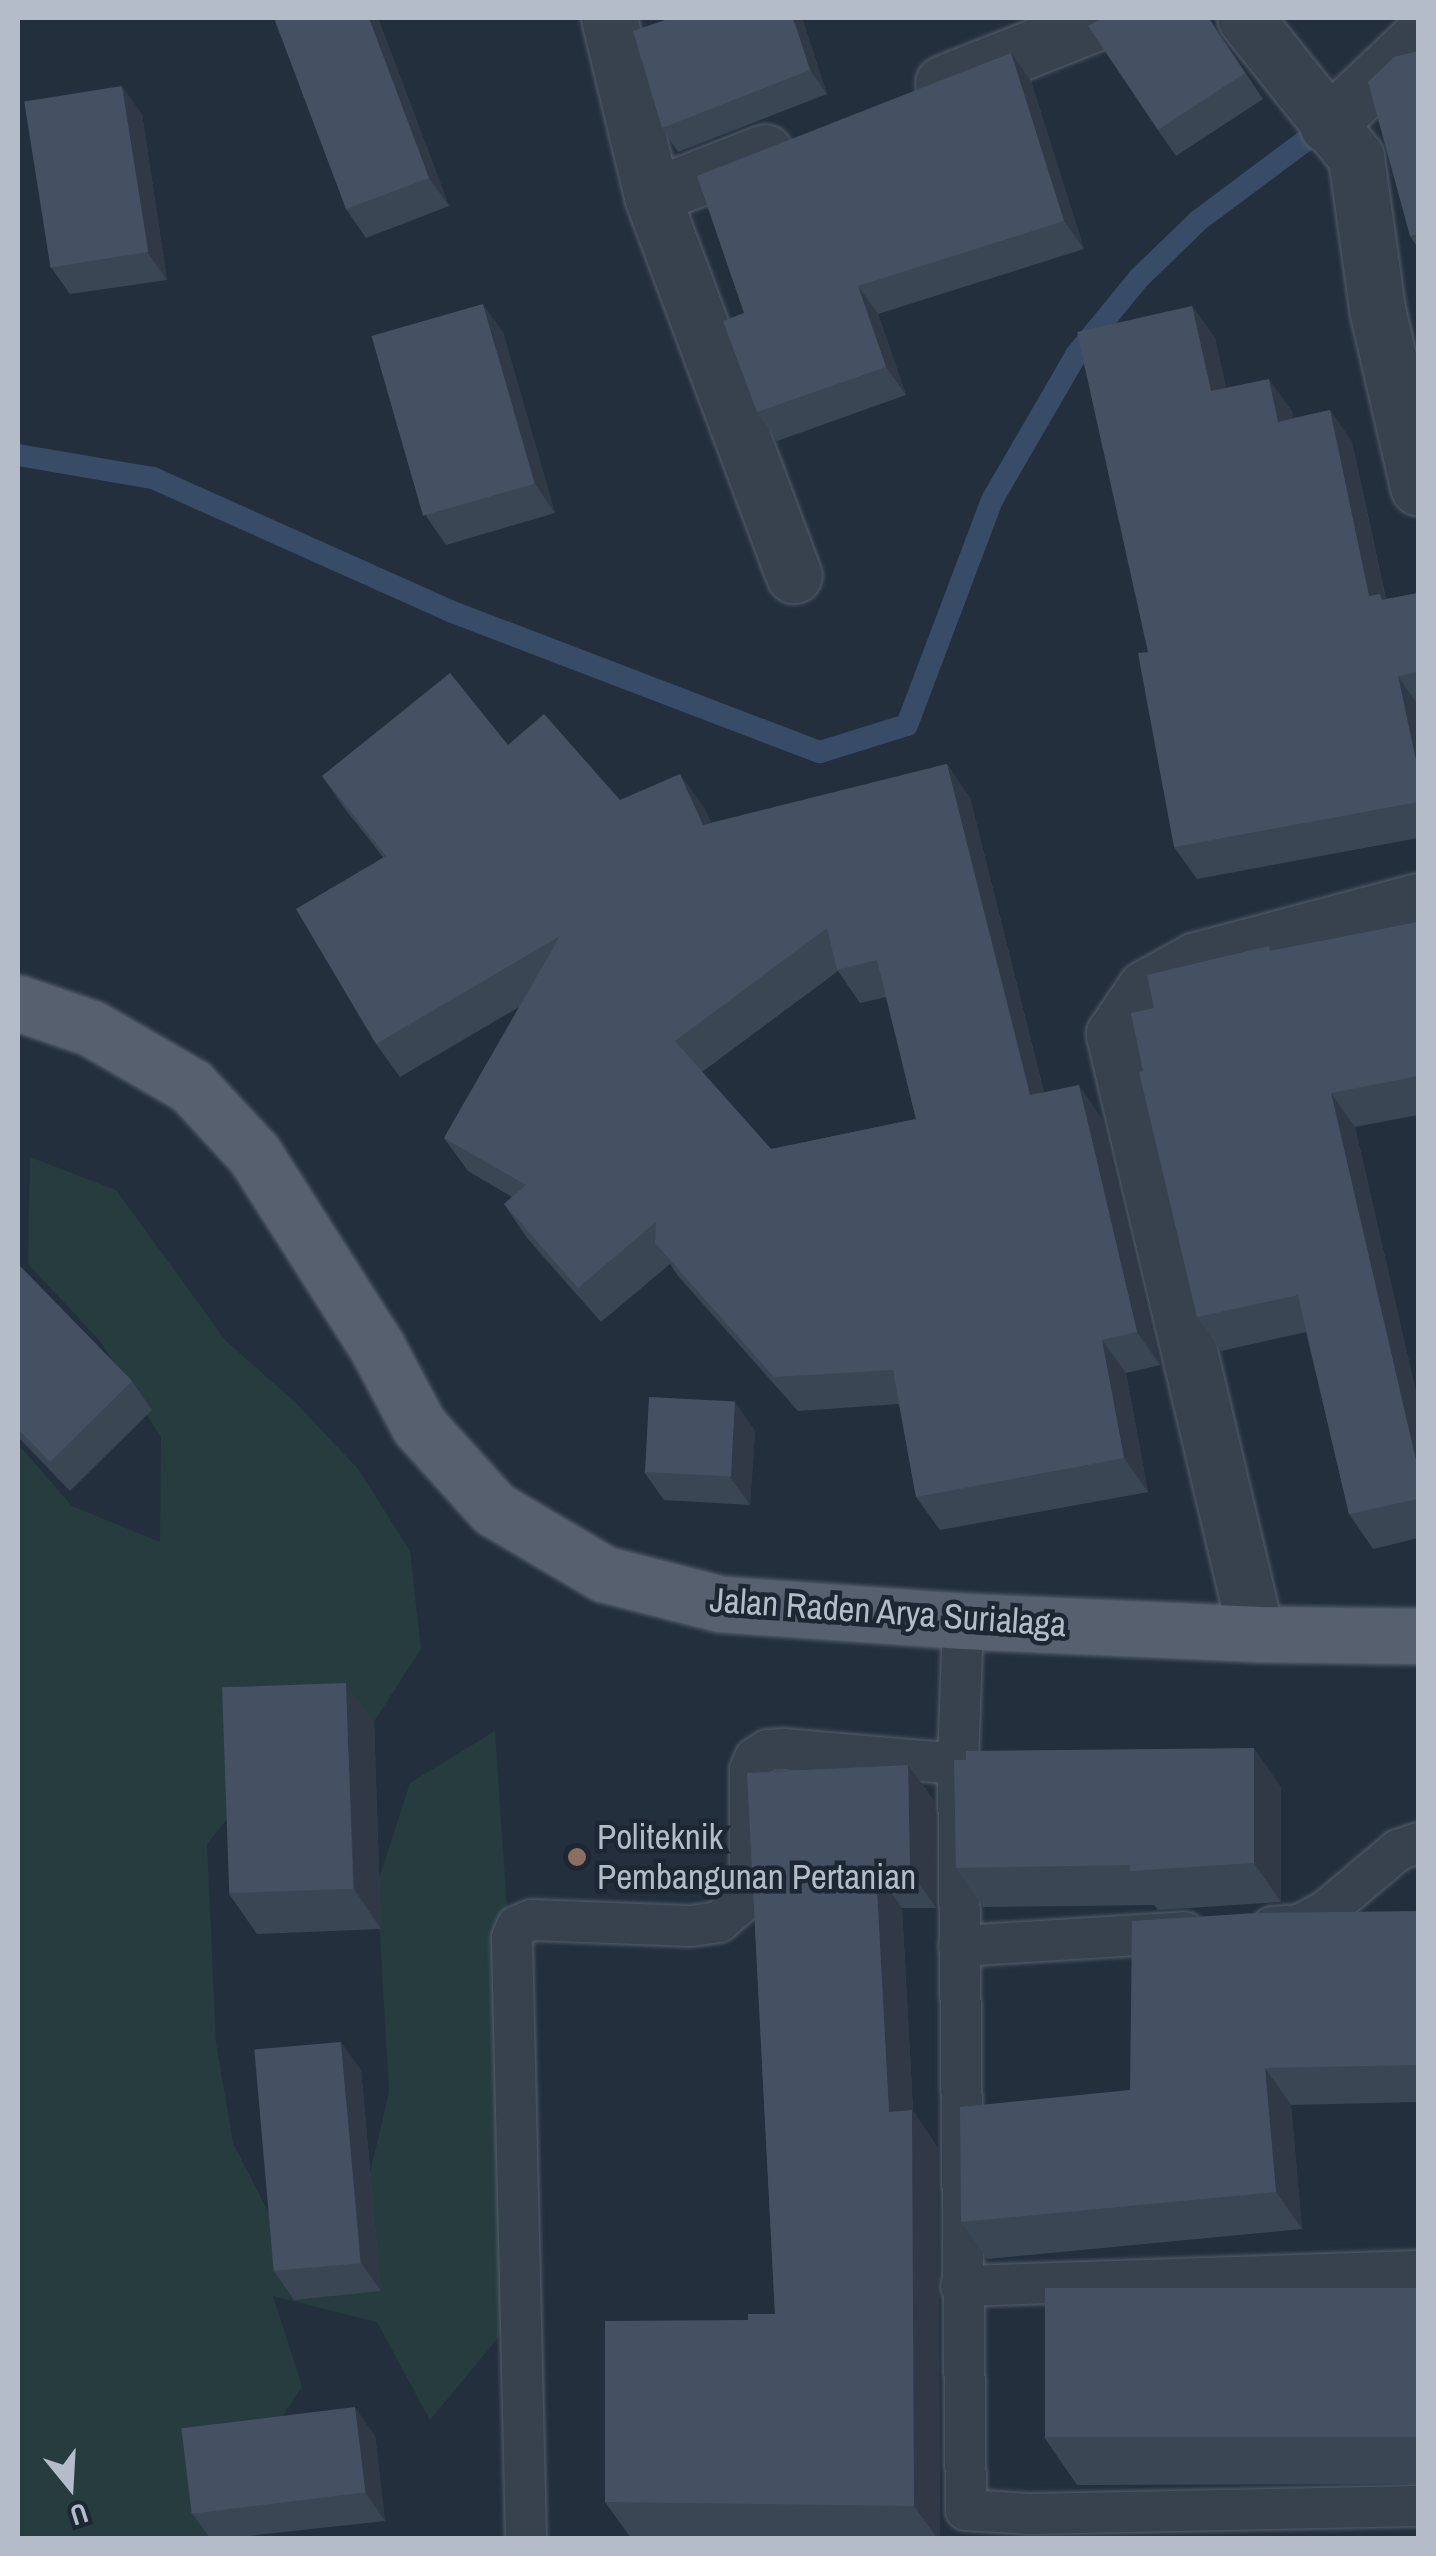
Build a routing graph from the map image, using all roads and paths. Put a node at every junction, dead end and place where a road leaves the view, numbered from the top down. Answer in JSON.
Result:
{"nodes":[{"id":1,"x":610,"y":18,"type":"edge"},
{"id":2,"x":1107,"y":18,"type":"edge"},
{"id":3,"x":1245,"y":18,"type":"edge"},
{"id":4,"x":1418,"y":39,"type":"edge"},
{"id":5,"x":901,"y":99,"type":"edge"},
{"id":6,"x":812,"y":134,"type":"edge"},
{"id":7,"x":1342,"y":141,"type":"junction"},
{"id":8,"x":652,"y":196,"type":"junction"},
{"id":9,"x":1418,"y":488,"type":"edge"},
{"id":10,"x":794,"y":575,"type":"dead end"},
{"id":11,"x":1418,"y":901,"type":"edge"},
{"id":12,"x":18,"y":1004,"type":"edge"},
{"id":13,"x":963,"y":1621,"type":"junction"},
{"id":14,"x":1256,"y":1634,"type":"junction"},
{"id":15,"x":1418,"y":1636,"type":"edge"},
{"id":16,"x":958,"y":1764,"type":"junction"},
{"id":17,"x":1418,"y":1843,"type":"edge"},
{"id":18,"x":959,"y":1946,"type":"junction"},
{"id":19,"x":1418,"y":2271,"type":"edge"},
{"id":20,"x":961,"y":2286,"type":"junction"},
{"id":21,"x":1418,"y":2506,"type":"edge"},
{"id":22,"x":964,"y":2524,"type":"edge"},
{"id":23,"x":1032,"y":2526,"type":"edge"},
{"id":24,"x":526,"y":2538,"type":"edge"}],
"edges":[{"from":1,"to":8,"type":"street"},
{"from":2,"to":5,"type":"street"},
{"from":3,"to":7,"type":"street"},
{"from":4,"to":7,"type":"street"},
{"from":6,"to":8,"type":"street"},
{"from":7,"to":9,"type":"street"},
{"from":8,"to":10,"type":"street"},
{"from":11,"to":14,"type":"street"},
{"from":12,"to":13,"type":"main road","name":"Jalan Raden Arya Surialaga"},
{"from":13,"to":14,"type":"main road","name":"Jalan Raden Arya Surialaga"},
{"from":13,"to":16,"type":"lane"},
{"from":14,"to":15,"type":"main road","name":"Jalan Raden Arya Surialaga"},
{"from":16,"to":18,"type":"lane"},
{"from":16,"to":24,"type":"lane"},
{"from":17,"to":18,"type":"lane"},
{"from":18,"to":20,"type":"lane"},
{"from":19,"to":20,"type":"lane"},
{"from":20,"to":22,"type":"lane"},
{"from":21,"to":23,"type":"lane"},
{"from":22,"to":23,"type":"lane"}]}
